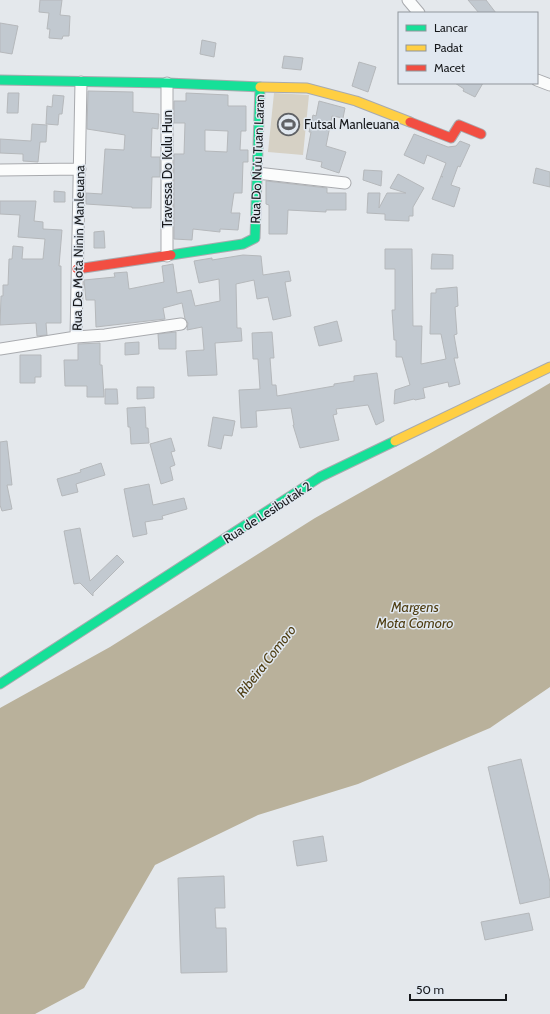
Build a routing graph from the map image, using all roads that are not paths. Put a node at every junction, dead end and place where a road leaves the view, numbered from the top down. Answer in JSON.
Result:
{"nodes":[{"id":1,"x":408,"y":0,"type":"edge"},
{"id":2,"x":418,"y":12,"type":"edge"},
{"id":3,"x":0,"y":80,"type":"edge"},
{"id":4,"x":538,"y":80,"type":"edge"},
{"id":5,"x":81,"y":82,"type":"junction"},
{"id":6,"x":167,"y":83,"type":"junction"},
{"id":7,"x":550,"y":85,"type":"edge"},
{"id":8,"x":260,"y":87,"type":"junction"},
{"id":9,"x":481,"y":134,"type":"dead end"},
{"id":10,"x":80,"y":169,"type":"junction"},
{"id":11,"x":0,"y":170,"type":"edge"},
{"id":12,"x":257,"y":173,"type":"junction"},
{"id":13,"x":345,"y":183,"type":"dead end"},
{"id":14,"x":167,"y":256,"type":"junction"},
{"id":15,"x":77,"y":269,"type":"junction"},
{"id":16,"x":181,"y":324,"type":"dead end"},
{"id":17,"x":76,"y":337,"type":"junction"},
{"id":18,"x":0,"y":349,"type":"edge"},
{"id":19,"x":550,"y":367,"type":"edge"},
{"id":20,"x":0,"y":684,"type":"edge"}],
"edges":[{"from":1,"to":2,"type":"street"},
{"from":3,"to":5,"type":"street","name":"Rua Do Nu’u Tuan Laran"},
{"from":4,"to":7,"type":"street"},
{"from":5,"to":6,"type":"street","name":"Rua Do Nu’u Tuan Laran"},
{"from":5,"to":10,"type":"street","name":"Rua De Mota Ninin Manleuana"},
{"from":6,"to":8,"type":"street","name":"Rua Do Nu’u Tuan Laran"},
{"from":6,"to":14,"type":"street","name":"Travessa Do Kulu Hun"},
{"from":8,"to":9,"type":"street"},
{"from":8,"to":12,"type":"street","name":"Rua Do Nu’u Tuan Laran"},
{"from":10,"to":11,"type":"street"},
{"from":10,"to":15,"type":"street","name":"Rua De Mota Ninin Manleuana"},
{"from":12,"to":13,"type":"street"},
{"from":12,"to":14,"type":"street","name":"Rua Do Nu’u Tuan Laran"},
{"from":14,"to":15,"type":"street","name":"Rua Do Nu’u Tuan Laran"},
{"from":15,"to":17,"type":"street","name":"Rua De Mota Ninin Manleuana"},
{"from":16,"to":17,"type":"street"},
{"from":17,"to":18,"type":"street","name":"Rua De Mota Ninin Manleuana"},
{"from":19,"to":20,"type":"street","name":"Rua de Lesibutak 2"}]}
